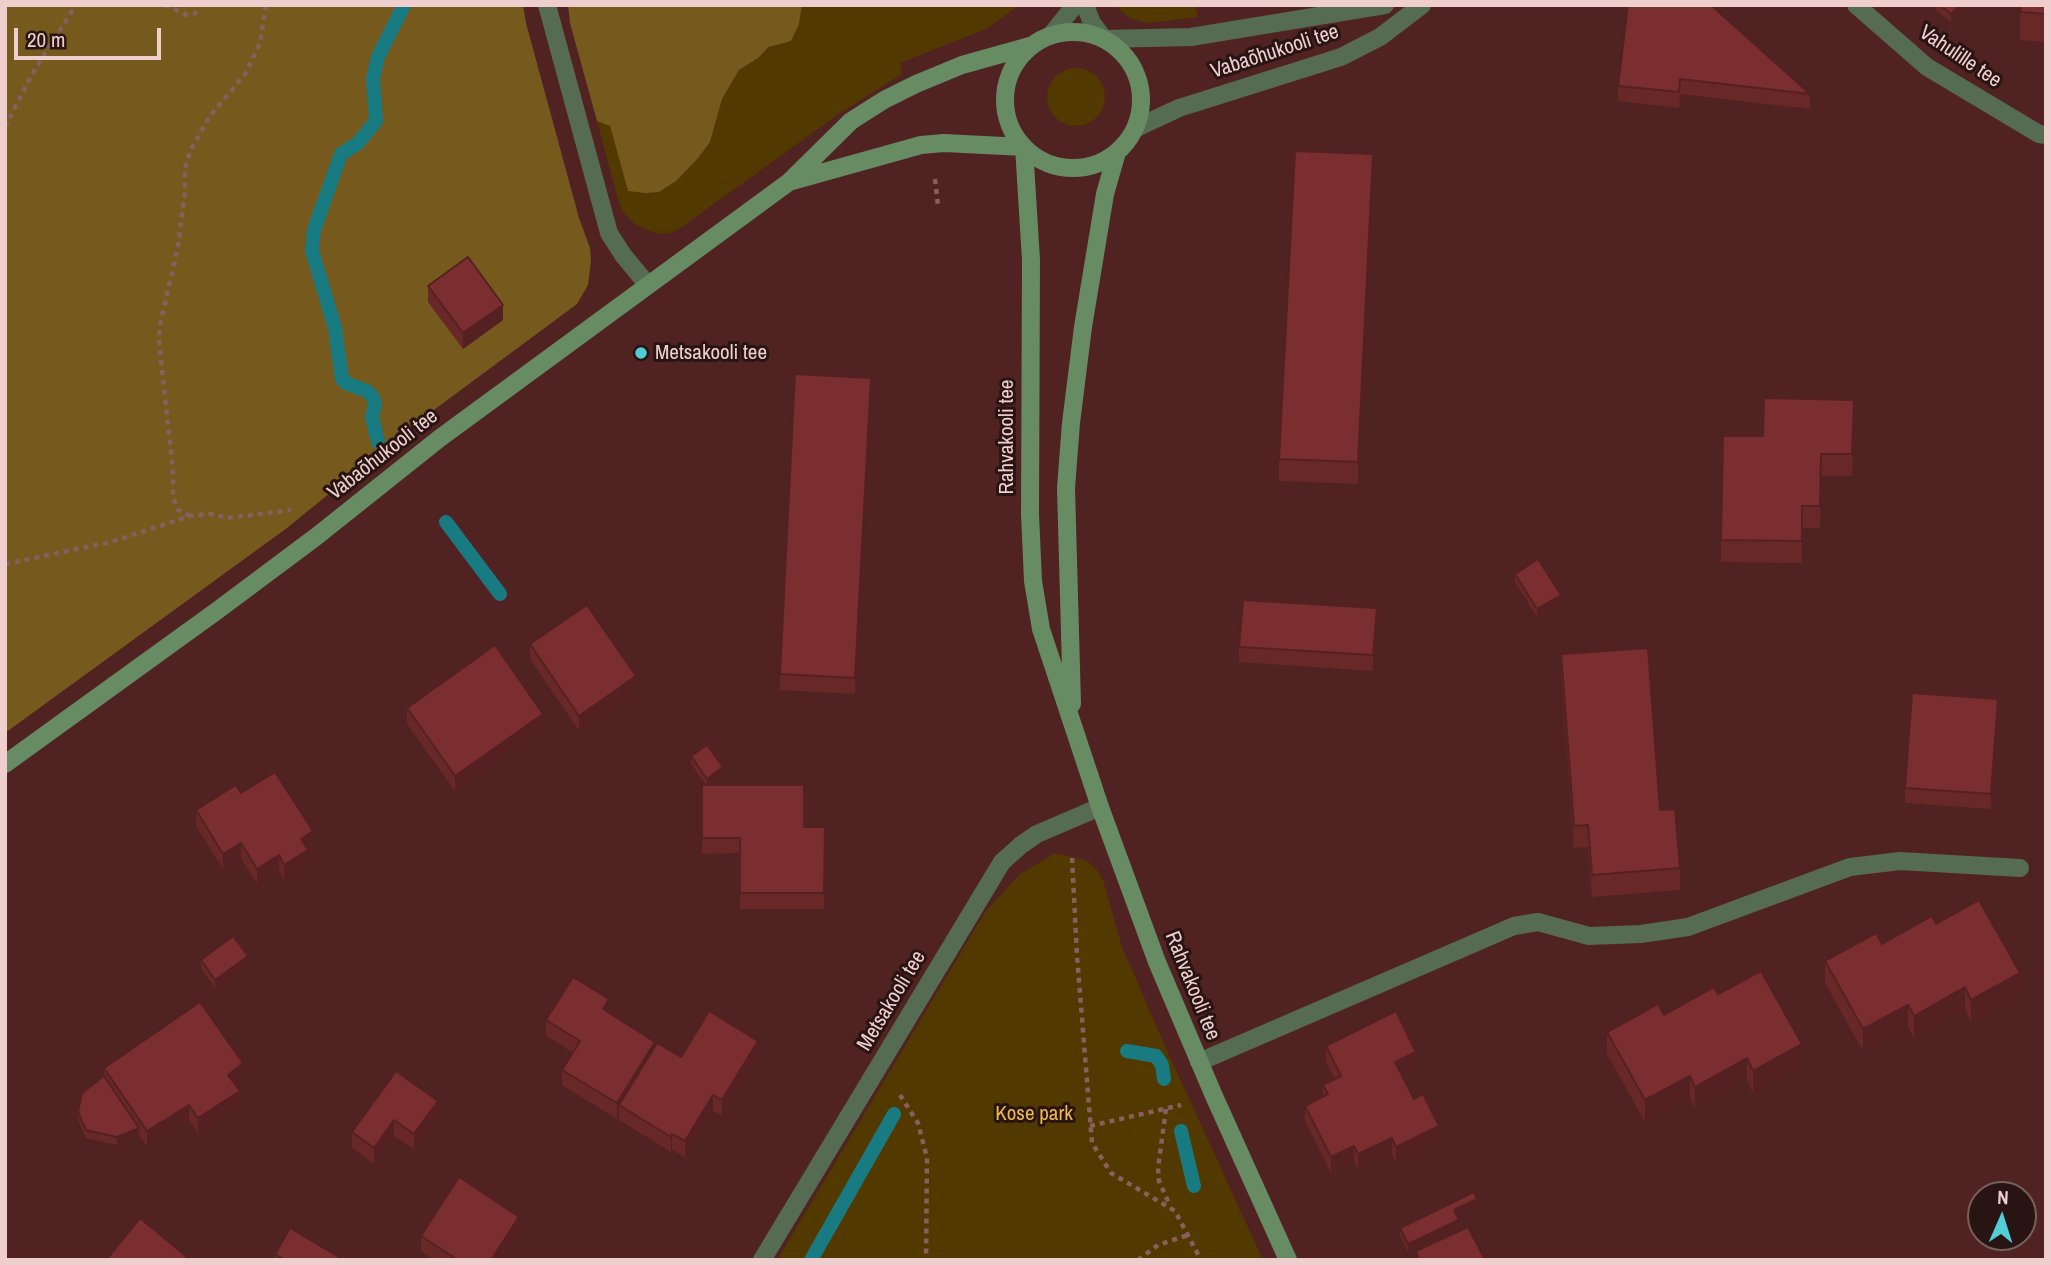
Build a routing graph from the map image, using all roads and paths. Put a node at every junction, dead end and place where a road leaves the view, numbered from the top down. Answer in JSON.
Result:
{"nodes":[{"id":1,"x":76,"y":5,"type":"edge"},
{"id":2,"x":165,"y":5,"type":"edge"},
{"id":3,"x":266,"y":5,"type":"edge"},
{"id":4,"x":547,"y":5,"type":"edge"},
{"id":5,"x":1075,"y":5,"type":"edge"},
{"id":6,"x":1084,"y":5,"type":"edge"},
{"id":7,"x":1385,"y":5,"type":"edge"},
{"id":8,"x":1422,"y":5,"type":"edge"},
{"id":9,"x":1856,"y":5,"type":"edge"},
{"id":10,"x":200,"y":9,"type":"dead end"},
{"id":11,"x":1051,"y":35,"type":"junction"},
{"id":12,"x":1104,"y":39,"type":"junction"},
{"id":13,"x":1030,"y":46,"type":"junction"},
{"id":14,"x":5,"y":127,"type":"edge"},
{"id":15,"x":1136,"y":128,"type":"junction"},
{"id":16,"x":2046,"y":135,"type":"edge"},
{"id":17,"x":1024,"y":147,"type":"junction"},
{"id":18,"x":1117,"y":152,"type":"junction"},
{"id":19,"x":934,"y":173,"type":"dead end"},
{"id":20,"x":789,"y":182,"type":"junction"},
{"id":21,"x":938,"y":206,"type":"dead end"},
{"id":22,"x":647,"y":284,"type":"junction"},
{"id":23,"x":190,"y":516,"type":"junction"},
{"id":24,"x":317,"y":536,"type":"junction"},
{"id":25,"x":5,"y":564,"type":"edge"},
{"id":26,"x":1072,"y":722,"type":"junction"},
{"id":27,"x":5,"y":764,"type":"edge"},
{"id":28,"x":1100,"y":807,"type":"junction"},
{"id":29,"x":1072,"y":858,"type":"dead end"},
{"id":30,"x":2020,"y":869,"type":"dead end"},
{"id":31,"x":1199,"y":1062,"type":"junction"},
{"id":32,"x":875,"y":1074,"type":"junction"},
{"id":33,"x":1186,"y":1104,"type":"dead end"},
{"id":34,"x":1166,"y":1109,"type":"junction"},
{"id":35,"x":1090,"y":1126,"type":"junction"},
{"id":36,"x":1170,"y":1207,"type":"junction"},
{"id":37,"x":1188,"y":1235,"type":"junction"},
{"id":38,"x":762,"y":1260,"type":"edge"},
{"id":39,"x":926,"y":1260,"type":"edge"},
{"id":40,"x":1138,"y":1260,"type":"edge"},
{"id":41,"x":1201,"y":1260,"type":"edge"},
{"id":42,"x":1288,"y":1260,"type":"edge"}],
"edges":[{"from":1,"to":14,"type":"path"},
{"from":2,"to":10,"type":"path"},
{"from":3,"to":23,"type":"path"},
{"from":4,"to":22,"type":"street"},
{"from":5,"to":11,"type":"street"},
{"from":6,"to":12,"type":"street"},
{"from":7,"to":12,"type":"street","name":"Vabaõhukooli tee"},
{"from":8,"to":15,"type":"street","name":"Vabaõhukooli tee"},
{"from":9,"to":16,"type":"street","name":"Vahulille tee"},
{"from":11,"to":12,"type":"street"},
{"from":11,"to":13,"type":"street"},
{"from":12,"to":15,"type":"street"},
{"from":13,"to":17,"type":"street"},
{"from":13,"to":20,"type":"street","name":"Vabaõhukooli tee"},
{"from":15,"to":18,"type":"street"},
{"from":17,"to":18,"type":"street"},
{"from":17,"to":20,"type":"street","name":"Vabaõhukooli tee"},
{"from":17,"to":26,"type":"street","name":"Rahvakooli tee"},
{"from":18,"to":26,"type":"street","name":"Rahvakooli tee"},
{"from":19,"to":21,"type":"path"},
{"from":20,"to":22,"type":"street","name":"Vabaõhukooli tee"},
{"from":22,"to":24,"type":"street","name":"Vabaõhukooli tee"},
{"from":23,"to":24,"type":"path"},
{"from":23,"to":25,"type":"path"},
{"from":24,"to":27,"type":"street","name":"Vabaõhukooli tee"},
{"from":26,"to":28,"type":"street","name":"Rahvakooli tee"},
{"from":28,"to":31,"type":"street","name":"Rahvakooli tee"},
{"from":28,"to":32,"type":"street","name":"Metsakooli tee"},
{"from":29,"to":35,"type":"path"},
{"from":30,"to":31,"type":"street"},
{"from":31,"to":42,"type":"street","name":"Rahvakooli tee"},
{"from":32,"to":38,"type":"street","name":"Metsakooli tee"},
{"from":32,"to":39,"type":"path"},
{"from":33,"to":34,"type":"path"},
{"from":34,"to":35,"type":"path"},
{"from":34,"to":36,"type":"path"},
{"from":35,"to":36,"type":"path"},
{"from":36,"to":37,"type":"path"},
{"from":37,"to":40,"type":"path"},
{"from":37,"to":41,"type":"path"}]}
